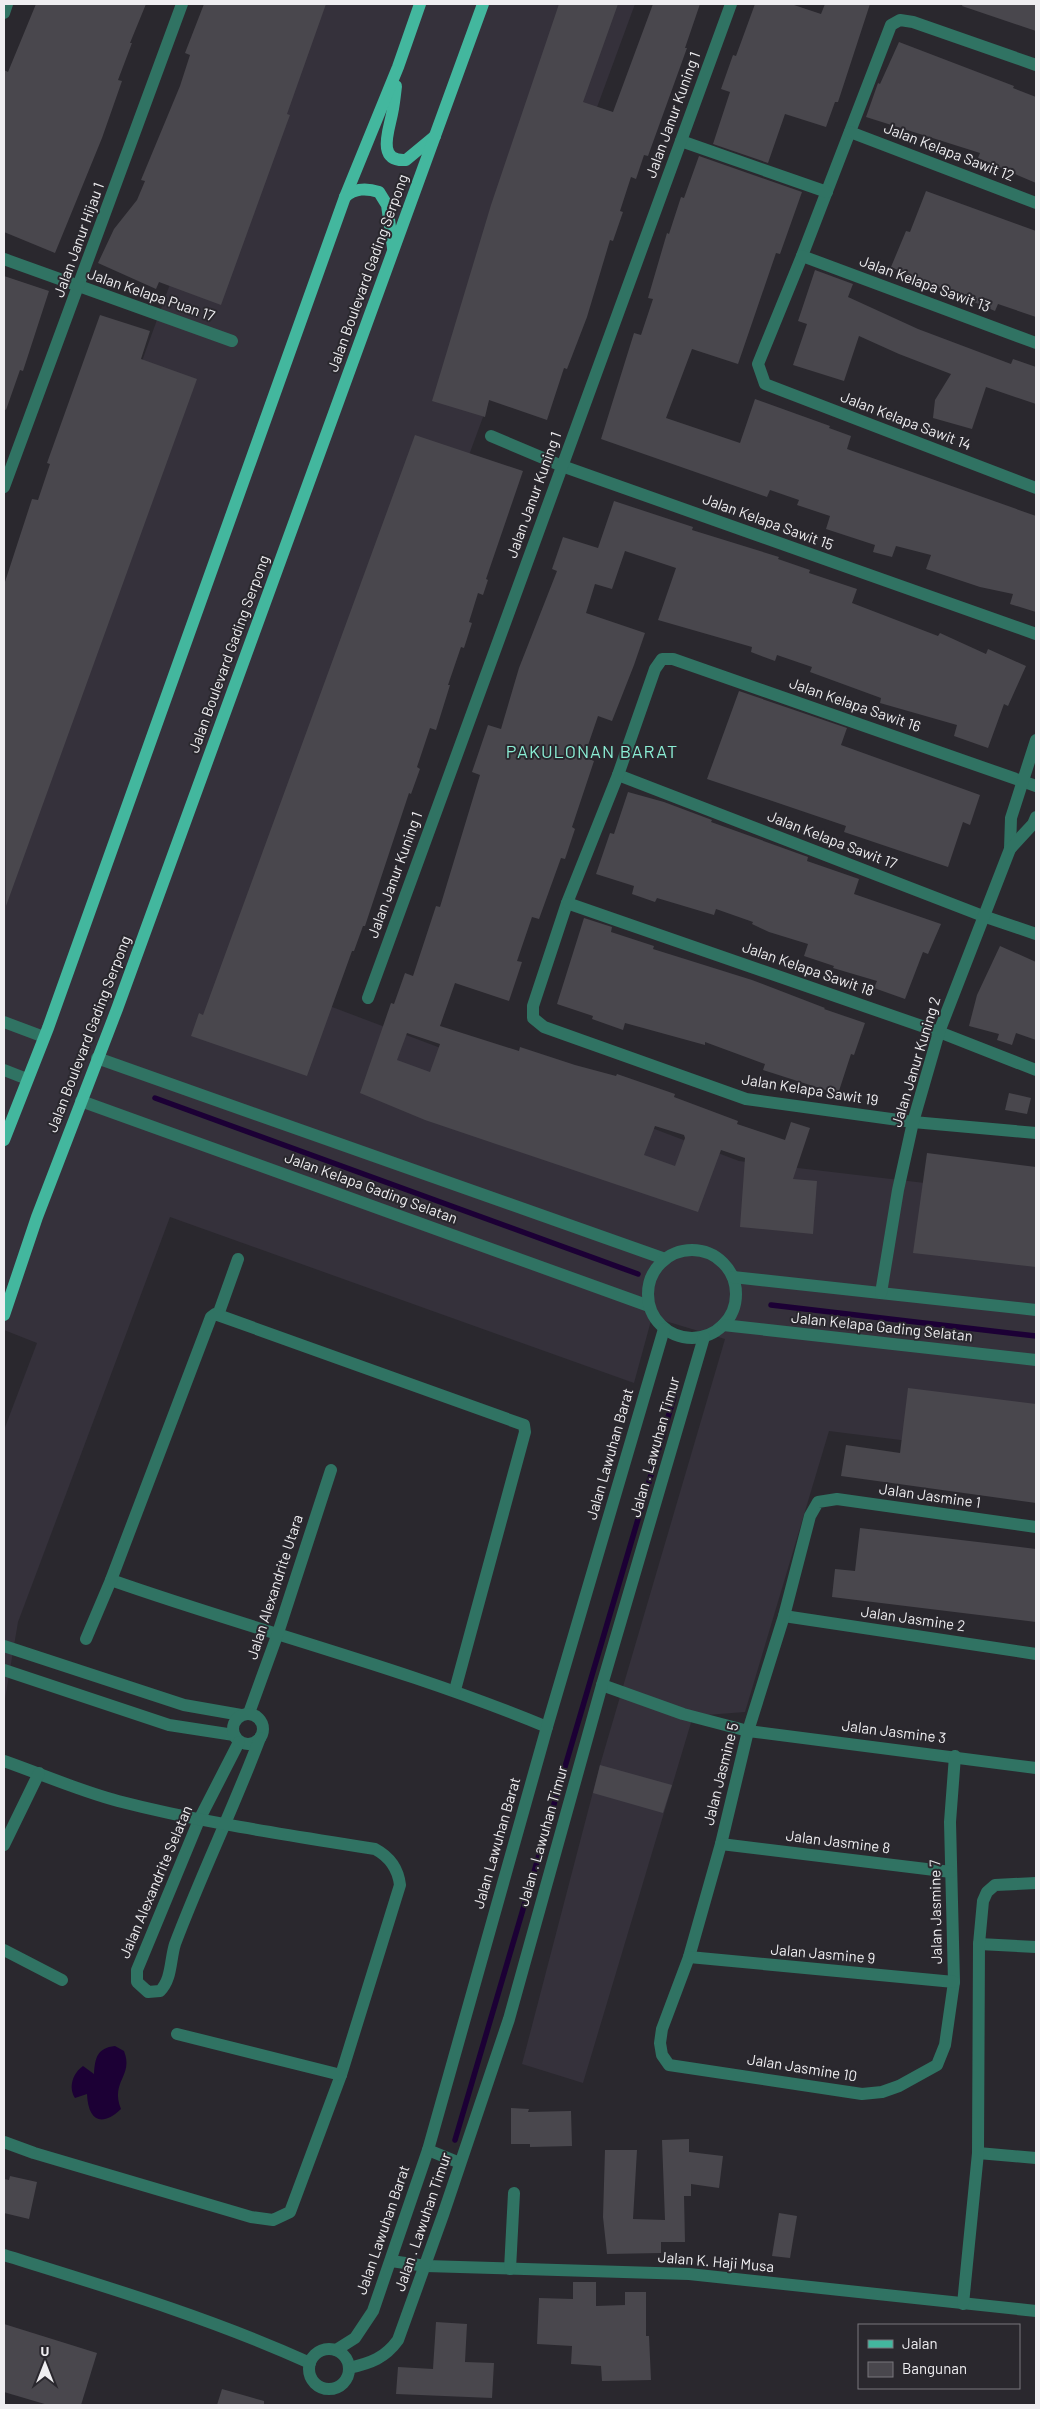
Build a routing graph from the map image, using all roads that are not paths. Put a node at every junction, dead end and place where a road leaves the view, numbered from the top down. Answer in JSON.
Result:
{"nodes":[{"id":1,"x":7,"y":4,"type":"edge"},
{"id":2,"x":182,"y":4,"type":"edge"},
{"id":3,"x":420,"y":4,"type":"edge"},
{"id":4,"x":483,"y":4,"type":"edge"},
{"id":5,"x":732,"y":4,"type":"edge"},
{"id":6,"x":4,"y":12,"type":"edge"},
{"id":7,"x":1036,"y":65,"type":"edge"},
{"id":8,"x":398,"y":67,"type":"junction"},
{"id":9,"x":850,"y":132,"type":"junction"},
{"id":10,"x":435,"y":136,"type":"junction"},
{"id":11,"x":681,"y":141,"type":"junction"},
{"id":12,"x":827,"y":192,"type":"junction"},
{"id":13,"x":346,"y":197,"type":"junction"},
{"id":14,"x":1036,"y":203,"type":"edge"},
{"id":15,"x":394,"y":250,"type":"junction"},
{"id":16,"x":802,"y":256,"type":"junction"},
{"id":17,"x":4,"y":259,"type":"edge"},
{"id":18,"x":79,"y":287,"type":"junction"},
{"id":19,"x":232,"y":341,"type":"dead end"},
{"id":20,"x":1036,"y":343,"type":"edge"},
{"id":21,"x":491,"y":436,"type":"dead end"},
{"id":22,"x":562,"y":466,"type":"junction"},
{"id":23,"x":4,"y":486,"type":"edge"},
{"id":24,"x":1036,"y":488,"type":"edge"},
{"id":25,"x":1036,"y":634,"type":"edge"},
{"id":26,"x":1036,"y":740,"type":"edge"},
{"id":27,"x":618,"y":775,"type":"junction"},
{"id":28,"x":1022,"y":781,"type":"junction"},
{"id":29,"x":1036,"y":786,"type":"edge"},
{"id":30,"x":1036,"y":817,"type":"edge"},
{"id":31,"x":1010,"y":849,"type":"junction"},
{"id":32,"x":567,"y":903,"type":"junction"},
{"id":33,"x":983,"y":916,"type":"junction"},
{"id":34,"x":1036,"y":934,"type":"edge"},
{"id":35,"x":368,"y":998,"type":"dead end"},
{"id":36,"x":4,"y":1022,"type":"edge"},
{"id":37,"x":939,"y":1032,"type":"junction"},
{"id":38,"x":44,"y":1037,"type":"junction"},
{"id":39,"x":97,"y":1058,"type":"junction"},
{"id":40,"x":4,"y":1070,"type":"edge"},
{"id":41,"x":1036,"y":1070,"type":"edge"},
{"id":42,"x":28,"y":1079,"type":"junction"},
{"id":43,"x":81,"y":1101,"type":"junction"},
{"id":44,"x":914,"y":1122,"type":"junction"},
{"id":45,"x":1036,"y":1133,"type":"edge"},
{"id":46,"x":4,"y":1140,"type":"edge"},
{"id":47,"x":238,"y":1259,"type":"dead end"},
{"id":48,"x":665,"y":1260,"type":"junction"},
{"id":49,"x":733,"y":1277,"type":"junction"},
{"id":50,"x":881,"y":1293,"type":"junction"},
{"id":51,"x":649,"y":1306,"type":"junction"},
{"id":52,"x":1036,"y":1310,"type":"edge"},
{"id":53,"x":4,"y":1314,"type":"edge"},
{"id":54,"x":218,"y":1315,"type":"junction"},
{"id":55,"x":723,"y":1325,"type":"junction"},
{"id":56,"x":664,"y":1329,"type":"junction"},
{"id":57,"x":704,"y":1337,"type":"junction"},
{"id":58,"x":1036,"y":1360,"type":"edge"},
{"id":59,"x":331,"y":1470,"type":"dead end"},
{"id":60,"x":818,"y":1502,"type":"joint"},
{"id":61,"x":1036,"y":1527,"type":"edge"},
{"id":62,"x":111,"y":1580,"type":"junction"},
{"id":63,"x":784,"y":1616,"type":"junction"},
{"id":64,"x":278,"y":1633,"type":"junction"},
{"id":65,"x":86,"y":1639,"type":"dead end"},
{"id":66,"x":4,"y":1646,"type":"edge"},
{"id":67,"x":1036,"y":1654,"type":"edge"},
{"id":68,"x":4,"y":1670,"type":"edge"},
{"id":69,"x":602,"y":1685,"type":"junction"},
{"id":70,"x":455,"y":1690,"type":"junction"},
{"id":71,"x":245,"y":1714,"type":"junction"},
{"id":72,"x":547,"y":1727,"type":"junction"},
{"id":73,"x":748,"y":1731,"type":"junction"},
{"id":74,"x":236,"y":1738,"type":"junction"},
{"id":75,"x":260,"y":1738,"type":"junction"},
{"id":76,"x":955,"y":1756,"type":"junction"},
{"id":77,"x":4,"y":1761,"type":"edge"},
{"id":78,"x":1036,"y":1768,"type":"edge"},
{"id":79,"x":39,"y":1773,"type":"junction"},
{"id":80,"x":199,"y":1820,"type":"junction"},
{"id":81,"x":226,"y":1824,"type":"junction"},
{"id":82,"x":721,"y":1844,"type":"junction"},
{"id":83,"x":4,"y":1845,"type":"edge"},
{"id":84,"x":951,"y":1872,"type":"junction"},
{"id":85,"x":1036,"y":1882,"type":"edge"},
{"id":86,"x":979,"y":1944,"type":"junction"},
{"id":87,"x":1036,"y":1947,"type":"edge"},
{"id":88,"x":4,"y":1950,"type":"edge"},
{"id":89,"x":689,"y":1958,"type":"junction"},
{"id":90,"x":62,"y":1980,"type":"dead end"},
{"id":91,"x":954,"y":1982,"type":"junction"},
{"id":92,"x":177,"y":2034,"type":"dead end"},
{"id":93,"x":662,"y":2055,"type":"joint"},
{"id":94,"x":937,"y":2065,"type":"joint"},
{"id":95,"x":341,"y":2075,"type":"junction"},
{"id":96,"x":4,"y":2142,"type":"edge"},
{"id":97,"x":428,"y":2150,"type":"junction"},
{"id":98,"x":978,"y":2152,"type":"junction"},
{"id":99,"x":1036,"y":2158,"type":"edge"},
{"id":100,"x":460,"y":2163,"type":"junction"},
{"id":101,"x":514,"y":2193,"type":"dead end"},
{"id":102,"x":4,"y":2255,"type":"edge"},
{"id":103,"x":391,"y":2261,"type":"junction"},
{"id":104,"x":426,"y":2266,"type":"junction"},
{"id":105,"x":510,"y":2269,"type":"junction"},
{"id":106,"x":963,"y":2304,"type":"junction"},
{"id":107,"x":1036,"y":2310,"type":"edge"},
{"id":108,"x":336,"y":2350,"type":"junction"},
{"id":109,"x":310,"y":2363,"type":"junction"},
{"id":110,"x":349,"y":2368,"type":"junction"}],
"edges":[{"from":1,"to":6,"type":"street"},
{"from":2,"to":18,"type":"street","name":"Jalan Janur Hijau 1"},
{"from":3,"to":8,"type":"main road"},
{"from":4,"to":10,"type":"main road","name":"Jalan Boulevard Gading Serpong"},
{"from":5,"to":11,"type":"street","name":"Jalan Janur Kuning 1"},
{"from":7,"to":9,"type":"street"},
{"from":8,"to":10,"type":"main road"},
{"from":8,"to":13,"type":"main road"},
{"from":9,"to":12,"type":"street"},
{"from":9,"to":14,"type":"street","name":"Jalan Kelapa Sawit 12"},
{"from":10,"to":15,"type":"main road","name":"Jalan Boulevard Gading Serpong"},
{"from":11,"to":12,"type":"street"},
{"from":11,"to":22,"type":"street","name":"Jalan Janur Kuning 1"},
{"from":12,"to":16,"type":"street"},
{"from":13,"to":15,"type":"main road"},
{"from":13,"to":38,"type":"main road"},
{"from":15,"to":39,"type":"main road","name":"Jalan Boulevard Gading Serpong"},
{"from":16,"to":20,"type":"street","name":"Jalan Kelapa Sawit 13"},
{"from":16,"to":24,"type":"street","name":"Jalan Kelapa Sawit 14"},
{"from":17,"to":18,"type":"street","name":"Jalan Kelapa Puan 17"},
{"from":18,"to":19,"type":"street","name":"Jalan Kelapa Puan 17"},
{"from":18,"to":23,"type":"street","name":"Jalan Janur Hijau 1"},
{"from":21,"to":22,"type":"street","name":"Jalan Kelapa Sawit 15"},
{"from":22,"to":25,"type":"street","name":"Jalan Kelapa Sawit 15"},
{"from":22,"to":35,"type":"street","name":"Jalan Janur Kuning 1"},
{"from":26,"to":28,"type":"street","name":"Jalan Janur Kuning 2"},
{"from":27,"to":28,"type":"street","name":"Jalan Kelapa Sawit 16"},
{"from":27,"to":32,"type":"street"},
{"from":27,"to":33,"type":"street","name":"Jalan Kelapa Sawit 17"},
{"from":28,"to":29,"type":"street","name":"Jalan Kelapa Sawit 16"},
{"from":28,"to":31,"type":"street","name":"Jalan Janur Kuning 2"},
{"from":30,"to":31,"type":"street","name":"Jalan Janur Kuning 2"},
{"from":31,"to":33,"type":"street","name":"Jalan Janur Kuning 2"},
{"from":32,"to":37,"type":"street","name":"Jalan Kelapa Sawit 18"},
{"from":32,"to":44,"type":"street","name":"Jalan Kelapa Sawit 19"},
{"from":33,"to":34,"type":"street","name":"Jalan Kelapa Sawit 17"},
{"from":33,"to":37,"type":"street","name":"Jalan Janur Kuning 2"},
{"from":36,"to":38,"type":"street"},
{"from":37,"to":41,"type":"street","name":"Jalan Kelapa Sawit 18"},
{"from":37,"to":44,"type":"street","name":"Jalan Janur Kuning 2"},
{"from":38,"to":42,"type":"main road"},
{"from":39,"to":43,"type":"main road","name":"Jalan Boulevard Gading Serpong"},
{"from":39,"to":48,"type":"street","name":"Jalan Kelapa Gading Selatan"},
{"from":40,"to":42,"type":"street"},
{"from":42,"to":46,"type":"main road"},
{"from":43,"to":51,"type":"street","name":"Jalan Kelapa Gading Selatan"},
{"from":43,"to":53,"type":"main road","name":"Jalan Boulevard Gading Serpong"},
{"from":44,"to":45,"type":"street","name":"Jalan Kelapa Sawit 19"},
{"from":44,"to":50,"type":"street","name":"Jalan Janur Kuning 2"},
{"from":47,"to":54,"type":"street"},
{"from":48,"to":49,"type":"street"},
{"from":48,"to":51,"type":"street"},
{"from":49,"to":50,"type":"street"},
{"from":49,"to":55,"type":"street"},
{"from":50,"to":52,"type":"street"},
{"from":51,"to":56,"type":"street"},
{"from":54,"to":62,"type":"street"},
{"from":54,"to":70,"type":"street"},
{"from":55,"to":57,"type":"street"},
{"from":55,"to":58,"type":"street","name":"Jalan Kelapa Gading Selatan"},
{"from":56,"to":57,"type":"street"},
{"from":56,"to":72,"type":"street","name":"Jalan Lawuhan Barat"},
{"from":57,"to":69,"type":"street","name":"Jalan . Lawuhan Timur"},
{"from":59,"to":64,"type":"street","name":"Jalan Alexandrite Utara"},
{"from":60,"to":61,"type":"street","name":"Jalan Jasmine 1"},
{"from":60,"to":63,"type":"street","name":"Jalan Jasmine 5"},
{"from":62,"to":64,"type":"street"},
{"from":62,"to":65,"type":"street"},
{"from":63,"to":67,"type":"street","name":"Jalan Jasmine 2"},
{"from":63,"to":73,"type":"street","name":"Jalan Jasmine 5"},
{"from":64,"to":70,"type":"street"},
{"from":64,"to":71,"type":"street","name":"Jalan Alexandrite Utara"},
{"from":66,"to":71,"type":"street"},
{"from":68,"to":74,"type":"street"},
{"from":69,"to":73,"type":"street","name":"Jalan Jasmine 3"},
{"from":69,"to":100,"type":"street","name":"Jalan . Lawuhan Timur"},
{"from":70,"to":72,"type":"street"},
{"from":71,"to":74,"type":"street"},
{"from":71,"to":75,"type":"street"},
{"from":72,"to":97,"type":"street","name":"Jalan Lawuhan Barat"},
{"from":73,"to":76,"type":"street","name":"Jalan Jasmine 3"},
{"from":73,"to":82,"type":"street","name":"Jalan Jasmine 5"},
{"from":74,"to":75,"type":"street"},
{"from":74,"to":80,"type":"street","name":"Jalan Alexandrite Selatan"},
{"from":75,"to":81,"type":"street","name":"Jalan Alexandrite Selatan"},
{"from":76,"to":78,"type":"street","name":"Jalan Jasmine 3"},
{"from":76,"to":84,"type":"street","name":"Jalan Jasmine 7"},
{"from":77,"to":79,"type":"street"},
{"from":79,"to":80,"type":"street"},
{"from":79,"to":83,"type":"street"},
{"from":80,"to":81,"type":"street"},
{"from":80,"to":81,"type":"street","name":"Jalan Alexandrite Selatan"},
{"from":81,"to":95,"type":"street"},
{"from":82,"to":84,"type":"street","name":"Jalan Jasmine 8"},
{"from":82,"to":89,"type":"street","name":"Jalan Jasmine 5"},
{"from":84,"to":91,"type":"street","name":"Jalan Jasmine 7"},
{"from":85,"to":86,"type":"street"},
{"from":86,"to":87,"type":"street"},
{"from":86,"to":98,"type":"street"},
{"from":88,"to":90,"type":"street"},
{"from":89,"to":91,"type":"street","name":"Jalan Jasmine 9"},
{"from":89,"to":93,"type":"street","name":"Jalan Jasmine 5"},
{"from":91,"to":94,"type":"street","name":"Jalan Jasmine 7"},
{"from":92,"to":95,"type":"street"},
{"from":93,"to":94,"type":"street","name":"Jalan Jasmine 10"},
{"from":95,"to":96,"type":"street"},
{"from":97,"to":100,"type":"street"},
{"from":97,"to":103,"type":"street","name":"Jalan Lawuhan Barat"},
{"from":98,"to":99,"type":"street"},
{"from":98,"to":106,"type":"street"},
{"from":100,"to":104,"type":"street","name":"Jalan . Lawuhan Timur"},
{"from":101,"to":105,"type":"street"},
{"from":102,"to":109,"type":"street"},
{"from":103,"to":104,"type":"street","name":"Jalan K. Haji Musa"},
{"from":103,"to":108,"type":"street","name":"Jalan Lawuhan Barat"},
{"from":104,"to":105,"type":"street","name":"Jalan K. Haji Musa"},
{"from":104,"to":110,"type":"street","name":"Jalan . Lawuhan Timur"},
{"from":105,"to":106,"type":"street","name":"Jalan K. Haji Musa"},
{"from":106,"to":107,"type":"street","name":"Jalan K. Haji Musa"},
{"from":108,"to":109,"type":"street"},
{"from":108,"to":110,"type":"street"},
{"from":109,"to":110,"type":"street"}]}
